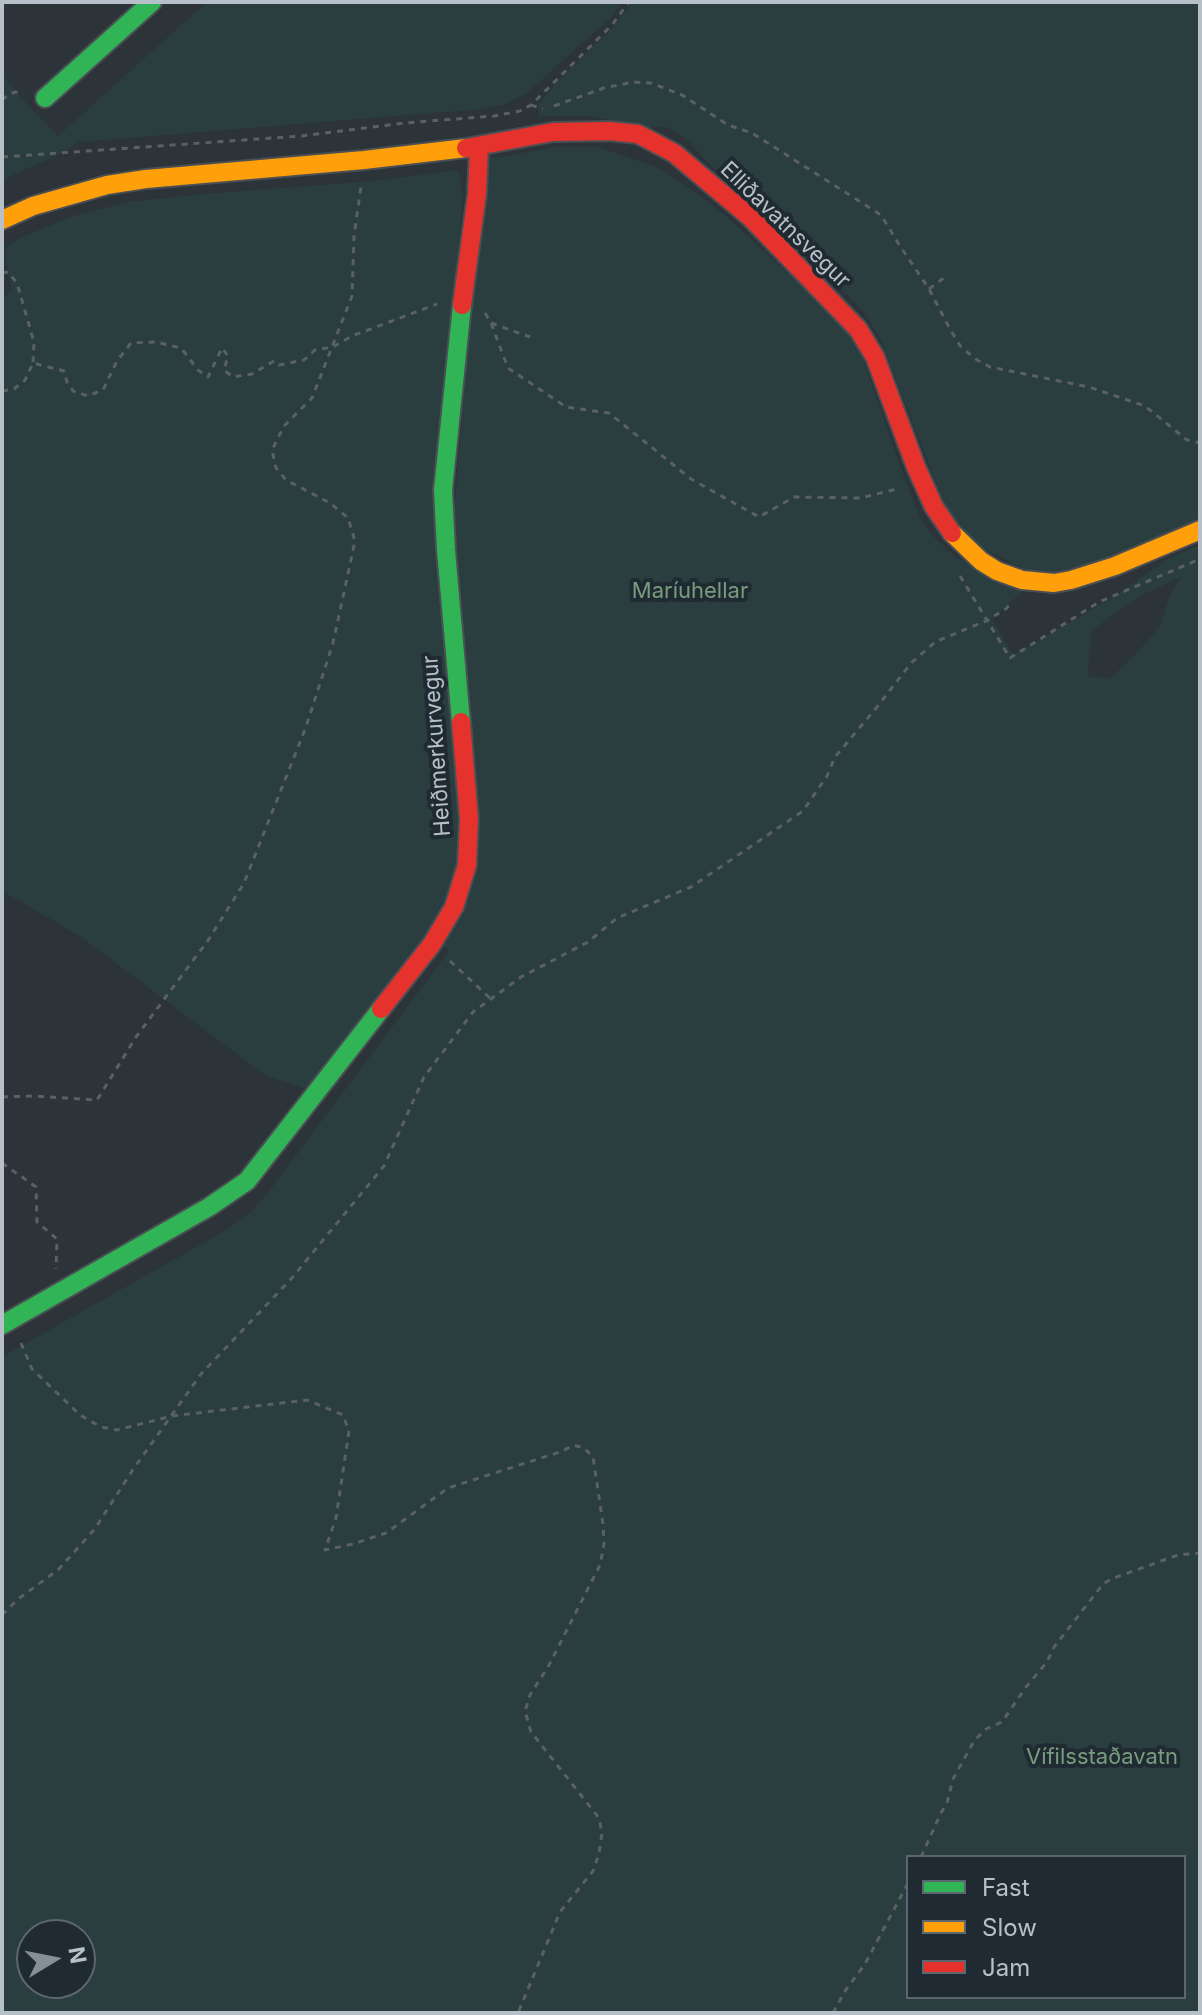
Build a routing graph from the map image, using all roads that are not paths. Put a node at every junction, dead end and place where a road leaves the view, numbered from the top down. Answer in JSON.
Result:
{"nodes":[{"id":1,"x":152,"y":2,"type":"edge"},
{"id":2,"x":45,"y":98,"type":"dead end"},
{"id":3,"x":479,"y":146,"type":"junction"},
{"id":4,"x":2,"y":220,"type":"edge"},
{"id":5,"x":1200,"y":530,"type":"edge"},
{"id":6,"x":7,"y":1322,"type":"edge"}],
"edges":[{"from":1,"to":2,"type":"street"},
{"from":3,"to":4,"type":"street","name":"Elliðavatnsvegur"},
{"from":3,"to":5,"type":"street","name":"Elliðavatnsvegur"},
{"from":3,"to":6,"type":"street","name":"Heiðmerkurvegur"}]}
